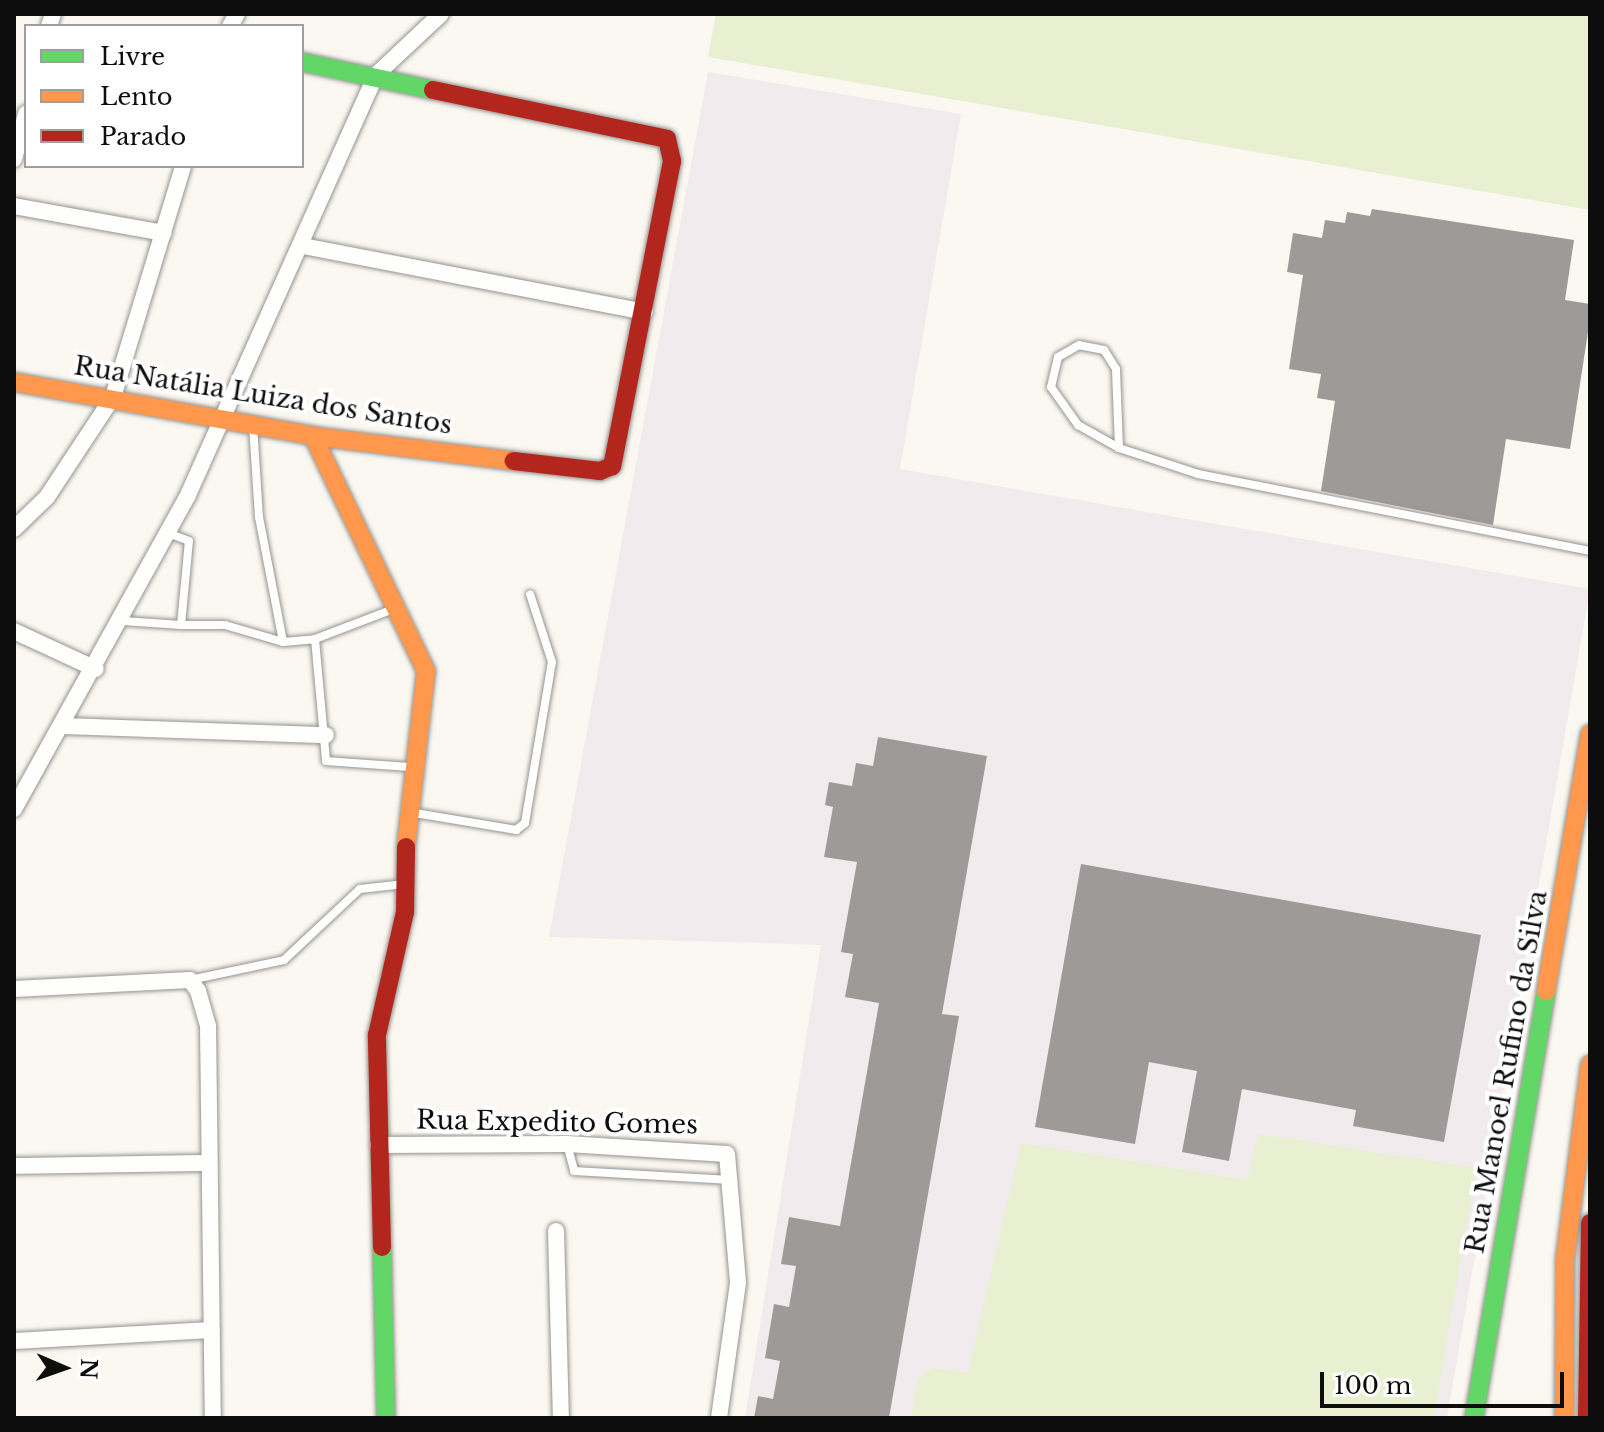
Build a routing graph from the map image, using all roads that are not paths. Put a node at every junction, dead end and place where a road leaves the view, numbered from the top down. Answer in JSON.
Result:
{"nodes":[{"id":1,"x":441,"y":14,"type":"edge"},
{"id":2,"x":304,"y":62,"type":"edge"},
{"id":3,"x":376,"y":75,"type":"junction"},
{"id":4,"x":24,"y":122,"type":"edge"},
{"id":5,"x":14,"y":159,"type":"edge"},
{"id":6,"x":182,"y":168,"type":"edge"},
{"id":7,"x":14,"y":206,"type":"edge"},
{"id":8,"x":164,"y":233,"type":"junction"},
{"id":9,"x":303,"y":246,"type":"junction"},
{"id":10,"x":645,"y":312,"type":"junction"},
{"id":11,"x":14,"y":382,"type":"edge"},
{"id":12,"x":113,"y":397,"type":"junction"},
{"id":13,"x":224,"y":419,"type":"junction"},
{"id":14,"x":253,"y":425,"type":"junction"},
{"id":15,"x":313,"y":436,"type":"junction"},
{"id":16,"x":1119,"y":448,"type":"junction"},
{"id":17,"x":14,"y":529,"type":"edge"},
{"id":18,"x":167,"y":533,"type":"junction"},
{"id":19,"x":1590,"y":551,"type":"edge"},
{"id":20,"x":530,"y":594,"type":"dead end"},
{"id":21,"x":398,"y":607,"type":"junction"},
{"id":22,"x":123,"y":621,"type":"junction"},
{"id":23,"x":181,"y":625,"type":"junction"},
{"id":24,"x":14,"y":631,"type":"edge"},
{"id":25,"x":315,"y":639,"type":"junction"},
{"id":26,"x":283,"y":642,"type":"junction"},
{"id":27,"x":96,"y":669,"type":"junction"},
{"id":28,"x":65,"y":726,"type":"junction"},
{"id":29,"x":1590,"y":734,"type":"edge"},
{"id":30,"x":326,"y":735,"type":"junction"},
{"id":31,"x":414,"y":768,"type":"junction"},
{"id":32,"x":14,"y":809,"type":"edge"},
{"id":33,"x":406,"y":812,"type":"junction"},
{"id":34,"x":406,"y":883,"type":"junction"},
{"id":35,"x":190,"y":980,"type":"junction"},
{"id":36,"x":14,"y":989,"type":"edge"},
{"id":37,"x":1590,"y":1065,"type":"edge"},
{"id":38,"x":567,"y":1144,"type":"junction"},
{"id":39,"x":378,"y":1145,"type":"junction"},
{"id":40,"x":209,"y":1163,"type":"junction"},
{"id":41,"x":14,"y":1166,"type":"edge"},
{"id":42,"x":732,"y":1180,"type":"junction"},
{"id":43,"x":1590,"y":1223,"type":"edge"},
{"id":44,"x":556,"y":1231,"type":"dead end"},
{"id":45,"x":212,"y":1330,"type":"junction"},
{"id":46,"x":14,"y":1341,"type":"edge"},
{"id":47,"x":213,"y":1418,"type":"edge"},
{"id":48,"x":386,"y":1418,"type":"edge"},
{"id":49,"x":561,"y":1418,"type":"edge"},
{"id":50,"x":719,"y":1418,"type":"edge"},
{"id":51,"x":1474,"y":1418,"type":"edge"},
{"id":52,"x":1564,"y":1418,"type":"edge"},
{"id":53,"x":1587,"y":1418,"type":"edge"}],
"edges":[{"from":1,"to":3,"type":"street"},
{"from":2,"to":3,"type":"main road"},
{"from":3,"to":9,"type":"street"},
{"from":3,"to":10,"type":"main road"},
{"from":4,"to":5,"type":"street"},
{"from":6,"to":8,"type":"street"},
{"from":7,"to":8,"type":"street"},
{"from":8,"to":12,"type":"street"},
{"from":9,"to":10,"type":"street"},
{"from":9,"to":13,"type":"street"},
{"from":10,"to":15,"type":"main road","name":"Rua Natália Luiza dos Santos"},
{"from":11,"to":12,"type":"main road","name":"Rua Natália Luiza dos Santos"},
{"from":12,"to":13,"type":"main road","name":"Rua Natália Luiza dos Santos"},
{"from":12,"to":17,"type":"street"},
{"from":13,"to":14,"type":"main road","name":"Rua Natália Luiza dos Santos"},
{"from":13,"to":18,"type":"street"},
{"from":14,"to":15,"type":"main road","name":"Rua Natália Luiza dos Santos"},
{"from":14,"to":26,"type":"lane"},
{"from":15,"to":21,"type":"main road"},
{"from":16,"to":16,"type":"lane"},
{"from":16,"to":19,"type":"lane"},
{"from":18,"to":22,"type":"street"},
{"from":18,"to":23,"type":"lane"},
{"from":20,"to":33,"type":"lane"},
{"from":21,"to":25,"type":"lane"},
{"from":21,"to":31,"type":"main road"},
{"from":22,"to":23,"type":"lane"},
{"from":22,"to":27,"type":"street"},
{"from":23,"to":26,"type":"lane"},
{"from":24,"to":27,"type":"street"},
{"from":25,"to":26,"type":"lane"},
{"from":25,"to":30,"type":"lane"},
{"from":27,"to":28,"type":"street"},
{"from":28,"to":30,"type":"street"},
{"from":28,"to":32,"type":"street"},
{"from":29,"to":51,"type":"main road","name":"Rua Manoel Rufino da Silva"},
{"from":30,"to":31,"type":"lane"},
{"from":31,"to":33,"type":"main road"},
{"from":33,"to":34,"type":"main road"},
{"from":34,"to":35,"type":"lane"},
{"from":34,"to":39,"type":"main road"},
{"from":35,"to":36,"type":"street"},
{"from":35,"to":40,"type":"street"},
{"from":37,"to":52,"type":"main road"},
{"from":38,"to":39,"type":"street","name":"Rua Expedito Gomes"},
{"from":38,"to":42,"type":"lane"},
{"from":38,"to":42,"type":"street","name":"Rua Expedito Gomes"},
{"from":39,"to":48,"type":"main road"},
{"from":40,"to":41,"type":"street"},
{"from":40,"to":45,"type":"street"},
{"from":42,"to":50,"type":"street"},
{"from":43,"to":53,"type":"main road"},
{"from":44,"to":49,"type":"street"},
{"from":45,"to":46,"type":"street"},
{"from":45,"to":47,"type":"street"}]}
